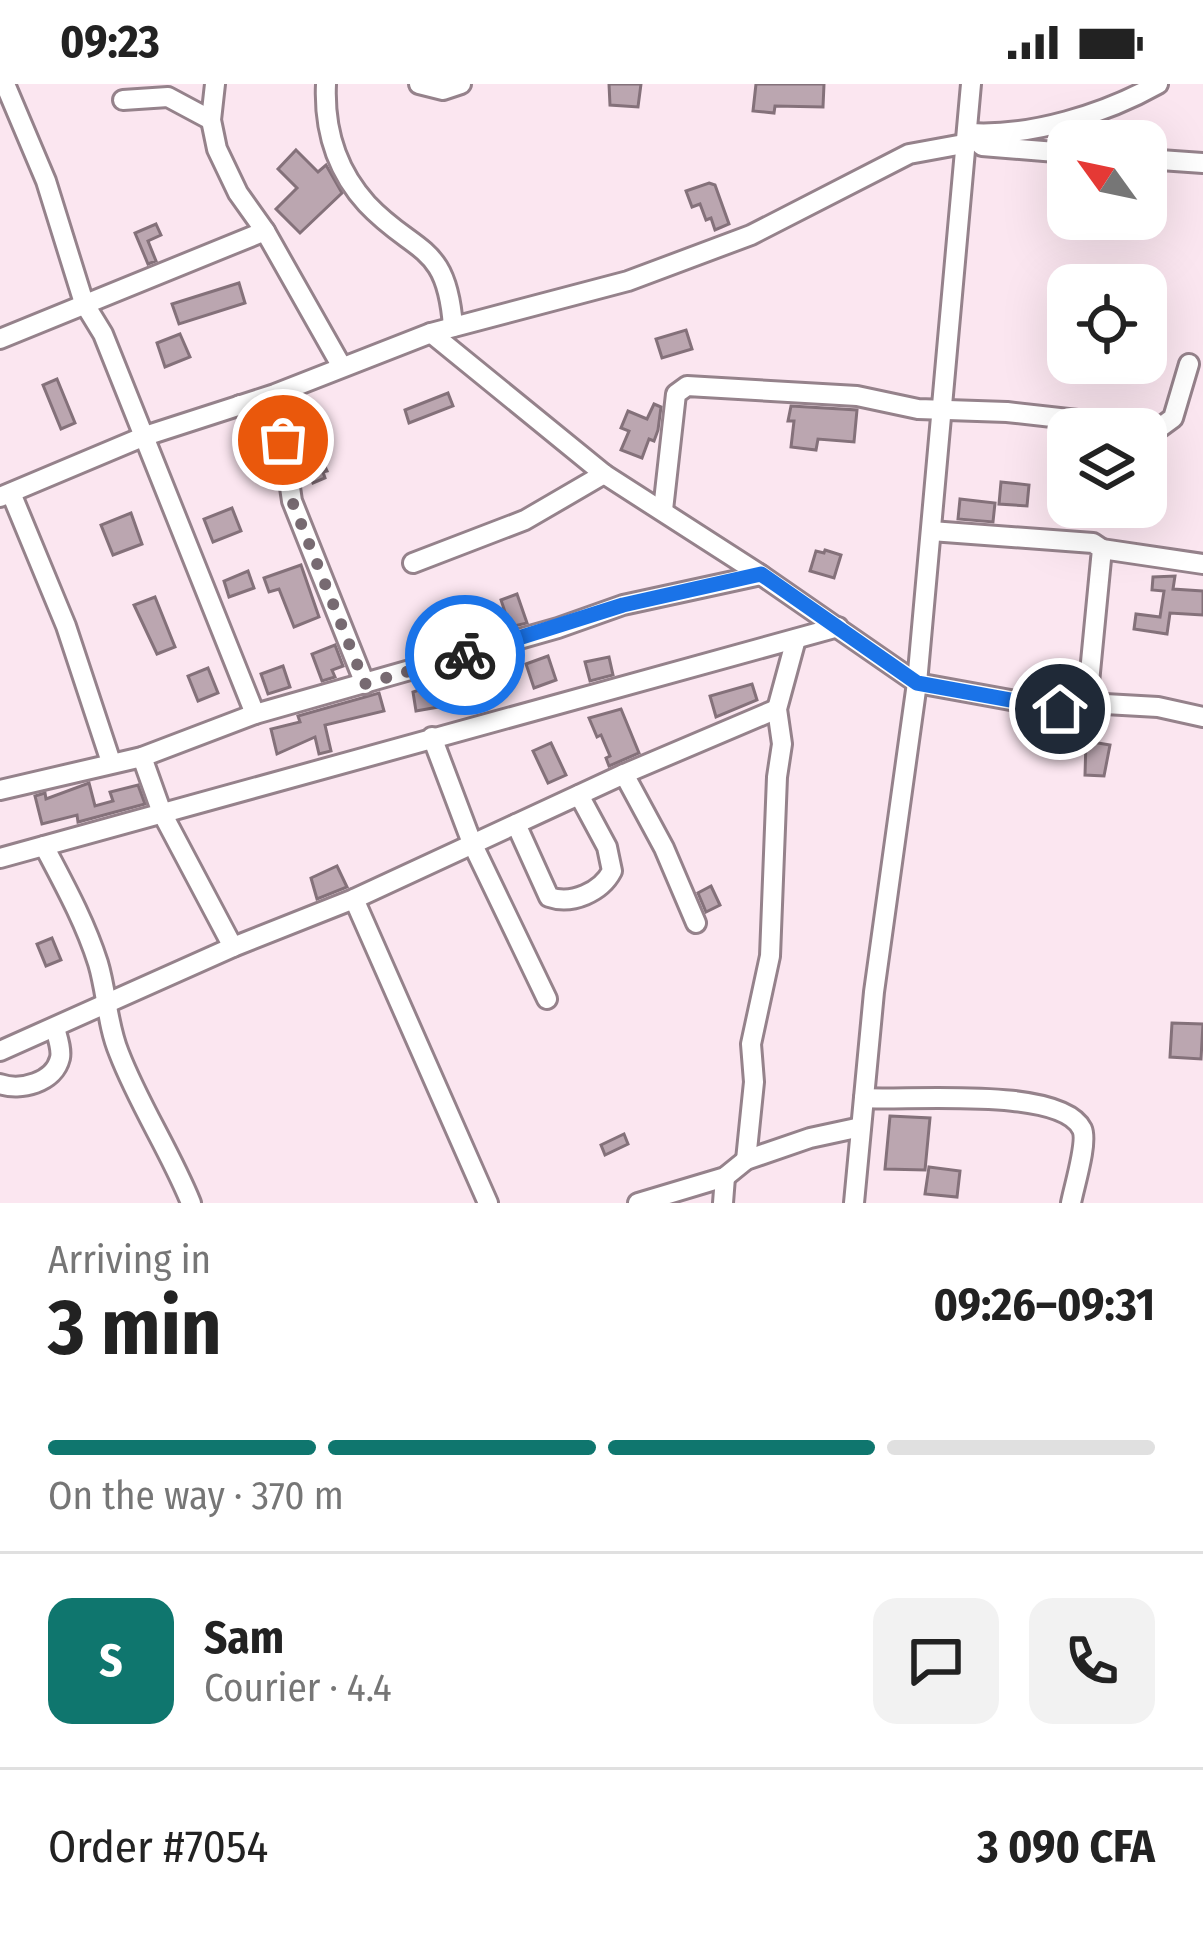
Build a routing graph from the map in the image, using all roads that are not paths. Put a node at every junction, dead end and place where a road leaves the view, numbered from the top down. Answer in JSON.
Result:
{"nodes":[{"id":1,"x":4,"y":84,"type":"edge"},
{"id":2,"x":215,"y":84,"type":"edge"},
{"id":3,"x":326,"y":84,"type":"edge"},
{"id":4,"x":419,"y":84,"type":"edge"},
{"id":5,"x":461,"y":84,"type":"edge"},
{"id":6,"x":971,"y":84,"type":"edge"},
{"id":7,"x":1157,"y":84,"type":"edge"},
{"id":8,"x":123,"y":100,"type":"dead end"},
{"id":9,"x":211,"y":120,"type":"junction"},
{"id":10,"x":973,"y":137,"type":"junction"},
{"id":11,"x":1047,"y":151,"type":"edge"},
{"id":12,"x":1167,"y":161,"type":"edge"},
{"id":13,"x":1203,"y":164,"type":"edge"},
{"id":14,"x":265,"y":231,"type":"junction"},
{"id":15,"x":84,"y":303,"type":"junction"},
{"id":16,"x":453,"y":327,"type":"junction"},
{"id":17,"x":431,"y":333,"type":"junction"},
{"id":18,"x":0,"y":339,"type":"edge"},
{"id":19,"x":1190,"y":364,"type":"dead end"},
{"id":20,"x":342,"y":367,"type":"junction"},
{"id":21,"x":240,"y":405,"type":"junction"},
{"id":22,"x":943,"y":411,"type":"junction"},
{"id":23,"x":145,"y":436,"type":"junction"},
{"id":24,"x":604,"y":473,"type":"junction"},
{"id":25,"x":5,"y":495,"type":"edge"},
{"id":26,"x":663,"y":510,"type":"junction"},
{"id":27,"x":932,"y":531,"type":"junction"},
{"id":28,"x":1102,"y":549,"type":"junction"},
{"id":29,"x":412,"y":563,"type":"dead end"},
{"id":30,"x":1203,"y":564,"type":"edge"},
{"id":31,"x":761,"y":574,"type":"junction"},
{"id":32,"x":838,"y":628,"type":"junction"},
{"id":33,"x":796,"y":639,"type":"junction"},
{"id":34,"x":917,"y":683,"type":"junction"},
{"id":35,"x":365,"y":684,"type":"junction"},
{"id":36,"x":1087,"y":703,"type":"junction"},
{"id":37,"x":778,"y":709,"type":"junction"},
{"id":38,"x":255,"y":714,"type":"junction"},
{"id":39,"x":1203,"y":716,"type":"edge"},
{"id":40,"x":432,"y":737,"type":"junction"},
{"id":41,"x":142,"y":758,"type":"junction"},
{"id":42,"x":111,"y":762,"type":"junction"},
{"id":43,"x":624,"y":774,"type":"junction"},
{"id":44,"x":0,"y":790,"type":"edge"},
{"id":45,"x":578,"y":795,"type":"junction"},
{"id":46,"x":162,"y":813,"type":"junction"},
{"id":47,"x":516,"y":824,"type":"junction"},
{"id":48,"x":472,"y":843,"type":"junction"},
{"id":49,"x":44,"y":846,"type":"junction"},
{"id":50,"x":0,"y":858,"type":"edge"},
{"id":51,"x":354,"y":898,"type":"junction"},
{"id":52,"x":696,"y":923,"type":"dead end"},
{"id":53,"x":233,"y":947,"type":"junction"},
{"id":54,"x":548,"y":1000,"type":"dead end"},
{"id":55,"x":104,"y":1004,"type":"junction"},
{"id":56,"x":55,"y":1028,"type":"junction"},
{"id":57,"x":0,"y":1051,"type":"edge"},
{"id":58,"x":0,"y":1084,"type":"edge"},
{"id":59,"x":864,"y":1098,"type":"junction"},
{"id":60,"x":861,"y":1127,"type":"junction"},
{"id":61,"x":746,"y":1160,"type":"junction"},
{"id":62,"x":725,"y":1177,"type":"junction"},
{"id":63,"x":190,"y":1203,"type":"edge"},
{"id":64,"x":488,"y":1203,"type":"edge"},
{"id":65,"x":638,"y":1203,"type":"edge"},
{"id":66,"x":723,"y":1203,"type":"edge"},
{"id":67,"x":854,"y":1203,"type":"edge"},
{"id":68,"x":1071,"y":1203,"type":"edge"}],
"edges":[{"from":1,"to":15,"type":"street"},
{"from":2,"to":9,"type":"street"},
{"from":3,"to":16,"type":"street"},
{"from":4,"to":5,"type":"street"},
{"from":6,"to":10,"type":"street"},
{"from":7,"to":10,"type":"street"},
{"from":8,"to":9,"type":"street"},
{"from":9,"to":14,"type":"street"},
{"from":10,"to":11,"type":"street"},
{"from":10,"to":16,"type":"street"},
{"from":10,"to":22,"type":"street"},
{"from":12,"to":13,"type":"street"},
{"from":14,"to":15,"type":"street"},
{"from":14,"to":20,"type":"street"},
{"from":15,"to":18,"type":"street"},
{"from":15,"to":23,"type":"street"},
{"from":16,"to":17,"type":"street"},
{"from":17,"to":20,"type":"street"},
{"from":17,"to":24,"type":"street"},
{"from":19,"to":22,"type":"street"},
{"from":20,"to":21,"type":"street"},
{"from":21,"to":23,"type":"street"},
{"from":21,"to":35,"type":"street"},
{"from":22,"to":26,"type":"street"},
{"from":22,"to":27,"type":"street"},
{"from":23,"to":25,"type":"street"},
{"from":23,"to":38,"type":"street"},
{"from":24,"to":26,"type":"street"},
{"from":24,"to":29,"type":"street"},
{"from":25,"to":42,"type":"street"},
{"from":26,"to":31,"type":"street"},
{"from":27,"to":28,"type":"street"},
{"from":27,"to":34,"type":"street"},
{"from":28,"to":30,"type":"street"},
{"from":28,"to":36,"type":"street"},
{"from":31,"to":32,"type":"street"},
{"from":31,"to":35,"type":"street"},
{"from":32,"to":33,"type":"street"},
{"from":32,"to":34,"type":"street"},
{"from":33,"to":37,"type":"street"},
{"from":33,"to":40,"type":"street"},
{"from":34,"to":36,"type":"street"},
{"from":34,"to":59,"type":"street"},
{"from":35,"to":38,"type":"street"},
{"from":36,"to":39,"type":"street"},
{"from":37,"to":43,"type":"street"},
{"from":37,"to":61,"type":"street"},
{"from":38,"to":41,"type":"street"},
{"from":40,"to":46,"type":"street"},
{"from":40,"to":48,"type":"street"},
{"from":41,"to":42,"type":"street"},
{"from":41,"to":46,"type":"street"},
{"from":42,"to":44,"type":"street"},
{"from":43,"to":45,"type":"street"},
{"from":43,"to":52,"type":"street"},
{"from":45,"to":47,"type":"street"},
{"from":45,"to":47,"type":"street"},
{"from":46,"to":49,"type":"street"},
{"from":46,"to":53,"type":"street"},
{"from":47,"to":48,"type":"street"},
{"from":48,"to":51,"type":"street"},
{"from":48,"to":54,"type":"street"},
{"from":49,"to":50,"type":"street"},
{"from":49,"to":55,"type":"street"},
{"from":51,"to":53,"type":"street"},
{"from":51,"to":64,"type":"street"},
{"from":53,"to":55,"type":"street"},
{"from":55,"to":56,"type":"street"},
{"from":55,"to":63,"type":"street"},
{"from":56,"to":57,"type":"street"},
{"from":56,"to":58,"type":"street"},
{"from":59,"to":60,"type":"street"},
{"from":59,"to":68,"type":"street"},
{"from":60,"to":61,"type":"street"},
{"from":60,"to":67,"type":"street"},
{"from":61,"to":62,"type":"street"},
{"from":62,"to":65,"type":"street"},
{"from":62,"to":66,"type":"street"}]}
